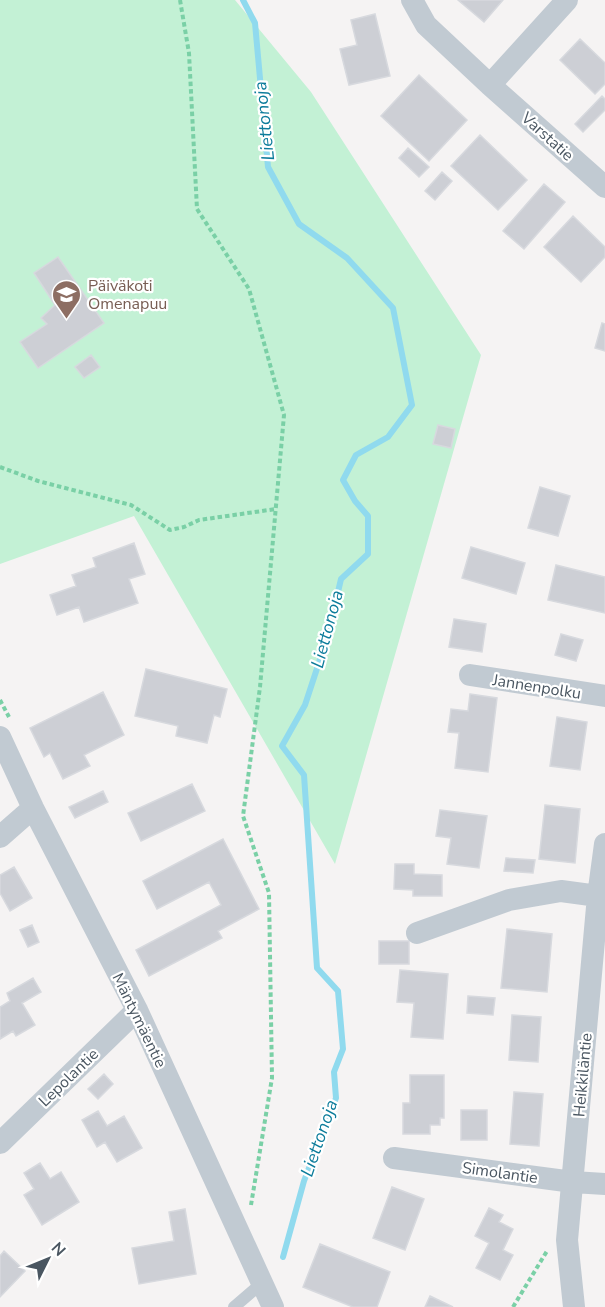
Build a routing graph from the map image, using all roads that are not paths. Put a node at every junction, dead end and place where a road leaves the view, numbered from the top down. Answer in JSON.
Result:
{"nodes":[{"id":1,"x":412,"y":0,"type":"edge"},
{"id":2,"x":567,"y":0,"type":"edge"},
{"id":3,"x":490,"y":86,"type":"junction"},
{"id":4,"x":605,"y":187,"type":"edge"},
{"id":5,"x":470,"y":675,"type":"dead end"},
{"id":6,"x":605,"y":696,"type":"edge"},
{"id":7,"x":0,"y":737,"type":"edge"},
{"id":8,"x":33,"y":807,"type":"junction"},
{"id":9,"x":0,"y":837,"type":"edge"},
{"id":10,"x":605,"y":844,"type":"edge"},
{"id":11,"x":598,"y":896,"type":"junction"},
{"id":12,"x":417,"y":933,"type":"dead end"},
{"id":13,"x":137,"y":1010,"type":"junction"},
{"id":14,"x":0,"y":1143,"type":"edge"},
{"id":15,"x":394,"y":1158,"type":"dead end"},
{"id":16,"x":573,"y":1182,"type":"junction"},
{"id":17,"x":605,"y":1184,"type":"edge"},
{"id":18,"x":262,"y":1283,"type":"junction"},
{"id":19,"x":234,"y":1307,"type":"edge"},
{"id":20,"x":273,"y":1307,"type":"edge"},
{"id":21,"x":574,"y":1307,"type":"edge"}],
"edges":[{"from":1,"to":3,"type":"street","name":"Varstatie"},
{"from":2,"to":3,"type":"street"},
{"from":3,"to":4,"type":"street","name":"Varstatie"},
{"from":5,"to":6,"type":"street","name":"Jannenpolku"},
{"from":7,"to":8,"type":"street","name":"Mäntymäentie"},
{"from":8,"to":9,"type":"street"},
{"from":8,"to":13,"type":"street","name":"Mäntymäentie"},
{"from":10,"to":11,"type":"street","name":"Heikkiläntie"},
{"from":11,"to":12,"type":"street"},
{"from":11,"to":16,"type":"street","name":"Heikkiläntie"},
{"from":13,"to":14,"type":"street","name":"Lepolantie"},
{"from":13,"to":18,"type":"street","name":"Mäntymäentie"},
{"from":15,"to":16,"type":"street","name":"Simolantie"},
{"from":16,"to":17,"type":"street","name":"Simolantie"},
{"from":16,"to":21,"type":"street","name":"Heikkiläntie"},
{"from":18,"to":19,"type":"lane"},
{"from":18,"to":20,"type":"street","name":"Mäntymäentie"}]}
